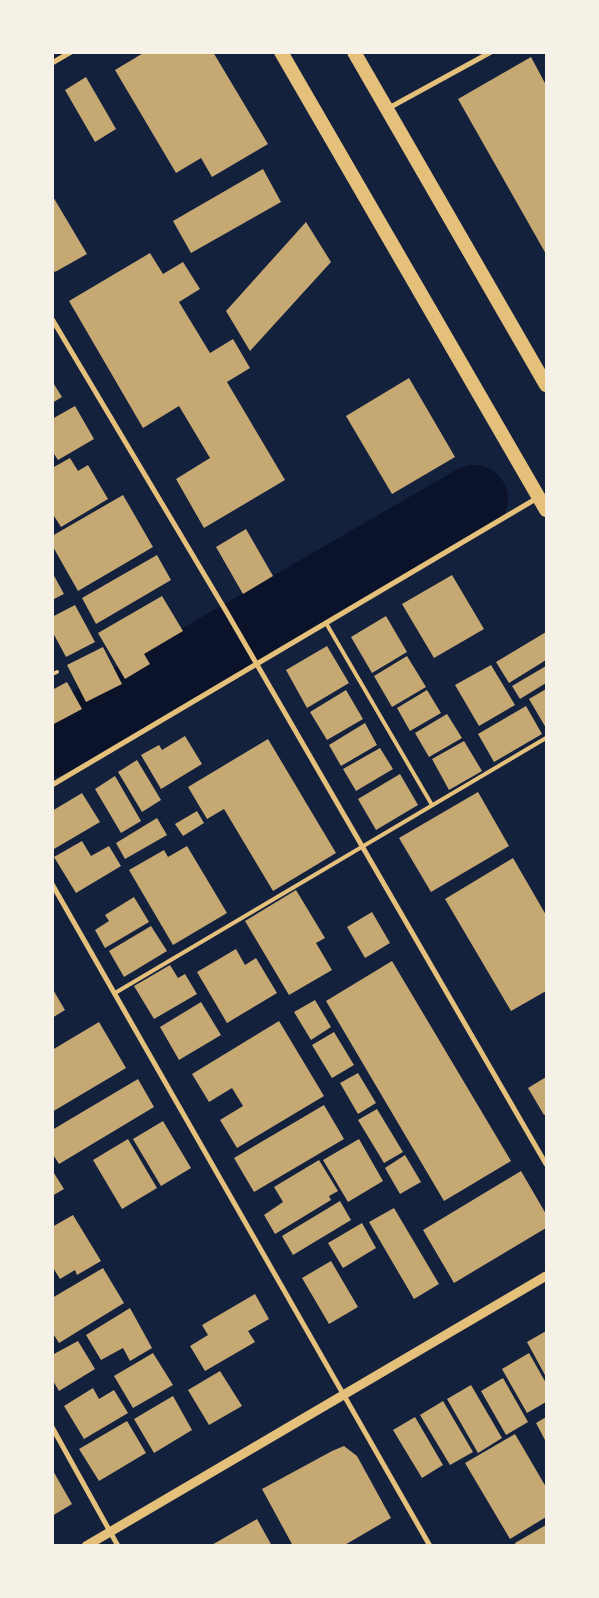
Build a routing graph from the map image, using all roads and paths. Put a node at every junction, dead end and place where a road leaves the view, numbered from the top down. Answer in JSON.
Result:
{"nodes":[{"id":1,"x":71,"y":52,"type":"edge"},
{"id":2,"x":281,"y":52,"type":"edge"},
{"id":3,"x":354,"y":52,"type":"edge"},
{"id":4,"x":490,"y":52,"type":"edge"},
{"id":5,"x":52,"y":63,"type":"edge"},
{"id":6,"x":387,"y":110,"type":"junction"},
{"id":7,"x":52,"y":319,"type":"edge"},
{"id":8,"x":546,"y":385,"type":"edge"},
{"id":9,"x":539,"y":497,"type":"junction"},
{"id":10,"x":546,"y":510,"type":"edge"},
{"id":11,"x":326,"y":623,"type":"junction"},
{"id":12,"x":256,"y":664,"type":"junction"},
{"id":13,"x":546,"y":738,"type":"edge"},
{"id":14,"x":52,"y":785,"type":"edge"},
{"id":15,"x":432,"y":805,"type":"junction"},
{"id":16,"x":362,"y":846,"type":"junction"},
{"id":17,"x":52,"y":884,"type":"edge"},
{"id":18,"x":115,"y":993,"type":"junction"},
{"id":19,"x":546,"y":1164,"type":"edge"},
{"id":20,"x":546,"y":1276,"type":"edge"},
{"id":21,"x":344,"y":1396,"type":"junction"},
{"id":22,"x":52,"y":1427,"type":"edge"},
{"id":23,"x":110,"y":1532,"type":"junction"},
{"id":24,"x":86,"y":1546,"type":"edge"},
{"id":25,"x":118,"y":1546,"type":"edge"},
{"id":26,"x":430,"y":1546,"type":"edge"}],
"edges":[{"from":1,"to":5,"type":"street"},
{"from":2,"to":9,"type":"highway"},
{"from":3,"to":6,"type":"highway"},
{"from":4,"to":6,"type":"street"},
{"from":6,"to":8,"type":"highway"},
{"from":7,"to":12,"type":"street"},
{"from":9,"to":10,"type":"highway"},
{"from":9,"to":11,"type":"street"},
{"from":11,"to":12,"type":"street"},
{"from":11,"to":15,"type":"lane"},
{"from":12,"to":14,"type":"street"},
{"from":12,"to":16,"type":"street"},
{"from":13,"to":15,"type":"lane"},
{"from":15,"to":16,"type":"lane"},
{"from":16,"to":18,"type":"lane"},
{"from":16,"to":19,"type":"street"},
{"from":17,"to":18,"type":"street"},
{"from":18,"to":21,"type":"street"},
{"from":20,"to":21,"type":"street"},
{"from":21,"to":23,"type":"street"},
{"from":21,"to":26,"type":"street"},
{"from":22,"to":23,"type":"street"},
{"from":23,"to":24,"type":"street"},
{"from":23,"to":25,"type":"street"}]}
